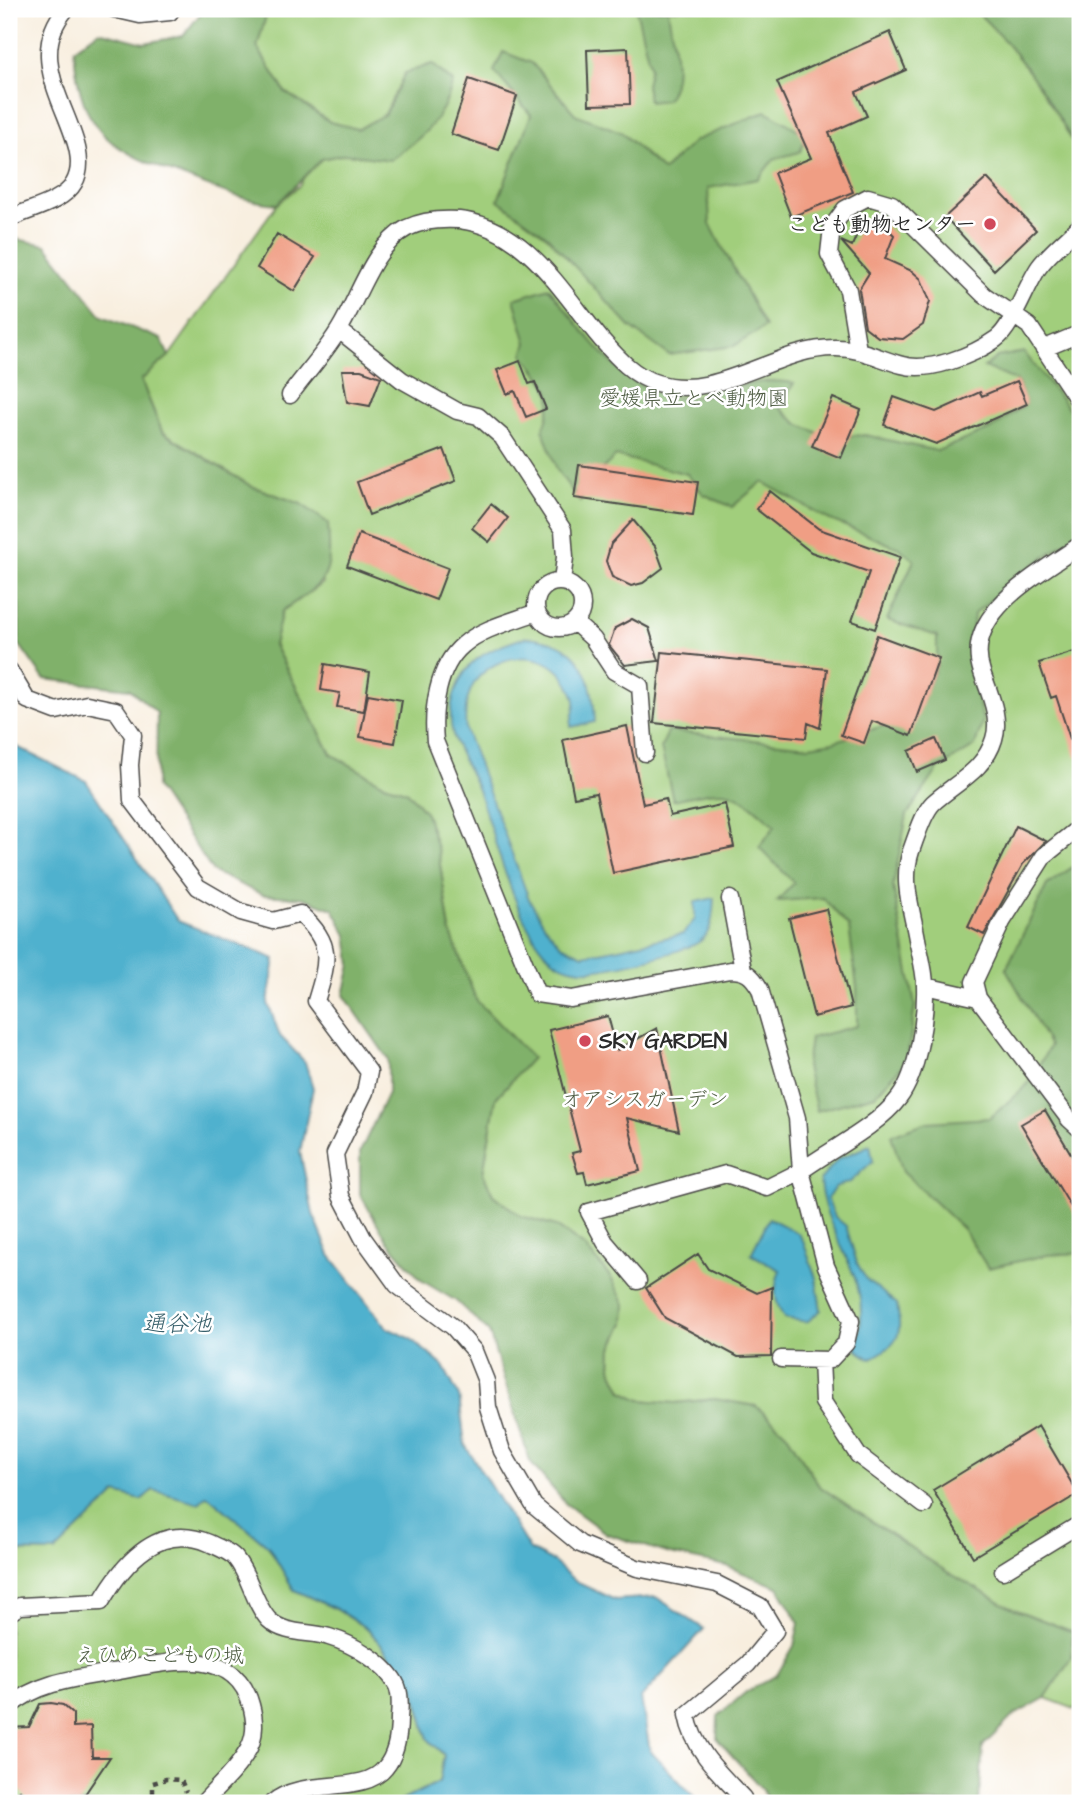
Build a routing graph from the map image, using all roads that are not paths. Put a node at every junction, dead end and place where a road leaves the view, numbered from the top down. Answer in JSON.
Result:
{"nodes":[{"id":1,"x":66,"y":9,"type":"edge"},
{"id":2,"x":114,"y":9,"type":"edge"},
{"id":3,"x":172,"y":9,"type":"edge"},
{"id":4,"x":9,"y":219,"type":"edge"},
{"id":5,"x":1080,"y":226,"type":"edge"},
{"id":6,"x":1013,"y":316,"type":"junction"},
{"id":7,"x":340,"y":330,"type":"junction"},
{"id":8,"x":1080,"y":342,"type":"edge"},
{"id":9,"x":1045,"y":348,"type":"junction"},
{"id":10,"x":858,"y":350,"type":"junction"},
{"id":11,"x":290,"y":396,"type":"dead end"},
{"id":12,"x":1080,"y":403,"type":"edge"},
{"id":13,"x":1080,"y":545,"type":"edge"},
{"id":14,"x":562,"y":582,"type":"junction"},
{"id":15,"x":537,"y":612,"type":"junction"},
{"id":16,"x":573,"y":622,"type":"junction"},
{"id":17,"x":9,"y":670,"type":"edge"},
{"id":18,"x":645,"y":753,"type":"dead end"},
{"id":19,"x":1080,"y":827,"type":"edge"},
{"id":20,"x":730,"y":899,"type":"dead end"},
{"id":21,"x":743,"y":970,"type":"junction"},
{"id":22,"x":925,"y":986,"type":"junction"},
{"id":23,"x":978,"y":998,"type":"junction"},
{"id":24,"x":1080,"y":1129,"type":"edge"},
{"id":25,"x":801,"y":1171,"type":"junction"},
{"id":26,"x":638,"y":1280,"type":"dead end"},
{"id":27,"x":781,"y":1359,"type":"dead end"},
{"id":28,"x":821,"y":1360,"type":"junction"},
{"id":29,"x":924,"y":1505,"type":"dead end"},
{"id":30,"x":1080,"y":1524,"type":"edge"},
{"id":31,"x":1003,"y":1570,"type":"dead end"},
{"id":32,"x":9,"y":1613,"type":"edge"},
{"id":33,"x":9,"y":1707,"type":"edge"},
{"id":34,"x":203,"y":1803,"type":"edge"},
{"id":35,"x":272,"y":1803,"type":"edge"},
{"id":36,"x":744,"y":1803,"type":"edge"}],
"edges":[{"from":1,"to":4,"type":"lane"},
{"from":2,"to":3,"type":"lane"},
{"from":5,"to":6,"type":"lane"},
{"from":6,"to":9,"type":"lane"},
{"from":6,"to":10,"type":"lane"},
{"from":6,"to":10,"type":"lane"},
{"from":7,"to":10,"type":"lane"},
{"from":7,"to":11,"type":"lane"},
{"from":7,"to":14,"type":"lane"},
{"from":8,"to":9,"type":"lane"},
{"from":9,"to":12,"type":"lane"},
{"from":13,"to":22,"type":"lane"},
{"from":14,"to":15,"type":"lane"},
{"from":14,"to":16,"type":"lane"},
{"from":15,"to":16,"type":"lane"},
{"from":15,"to":21,"type":"lane"},
{"from":16,"to":18,"type":"lane"},
{"from":17,"to":36,"type":"lane"},
{"from":19,"to":23,"type":"lane"},
{"from":20,"to":21,"type":"lane"},
{"from":21,"to":25,"type":"lane"},
{"from":22,"to":23,"type":"lane"},
{"from":22,"to":25,"type":"lane"},
{"from":23,"to":24,"type":"lane"},
{"from":25,"to":26,"type":"lane"},
{"from":25,"to":28,"type":"lane"},
{"from":27,"to":28,"type":"lane"},
{"from":28,"to":29,"type":"lane"},
{"from":30,"to":31,"type":"lane"},
{"from":32,"to":35,"type":"lane"},
{"from":33,"to":34,"type":"lane"}]}
